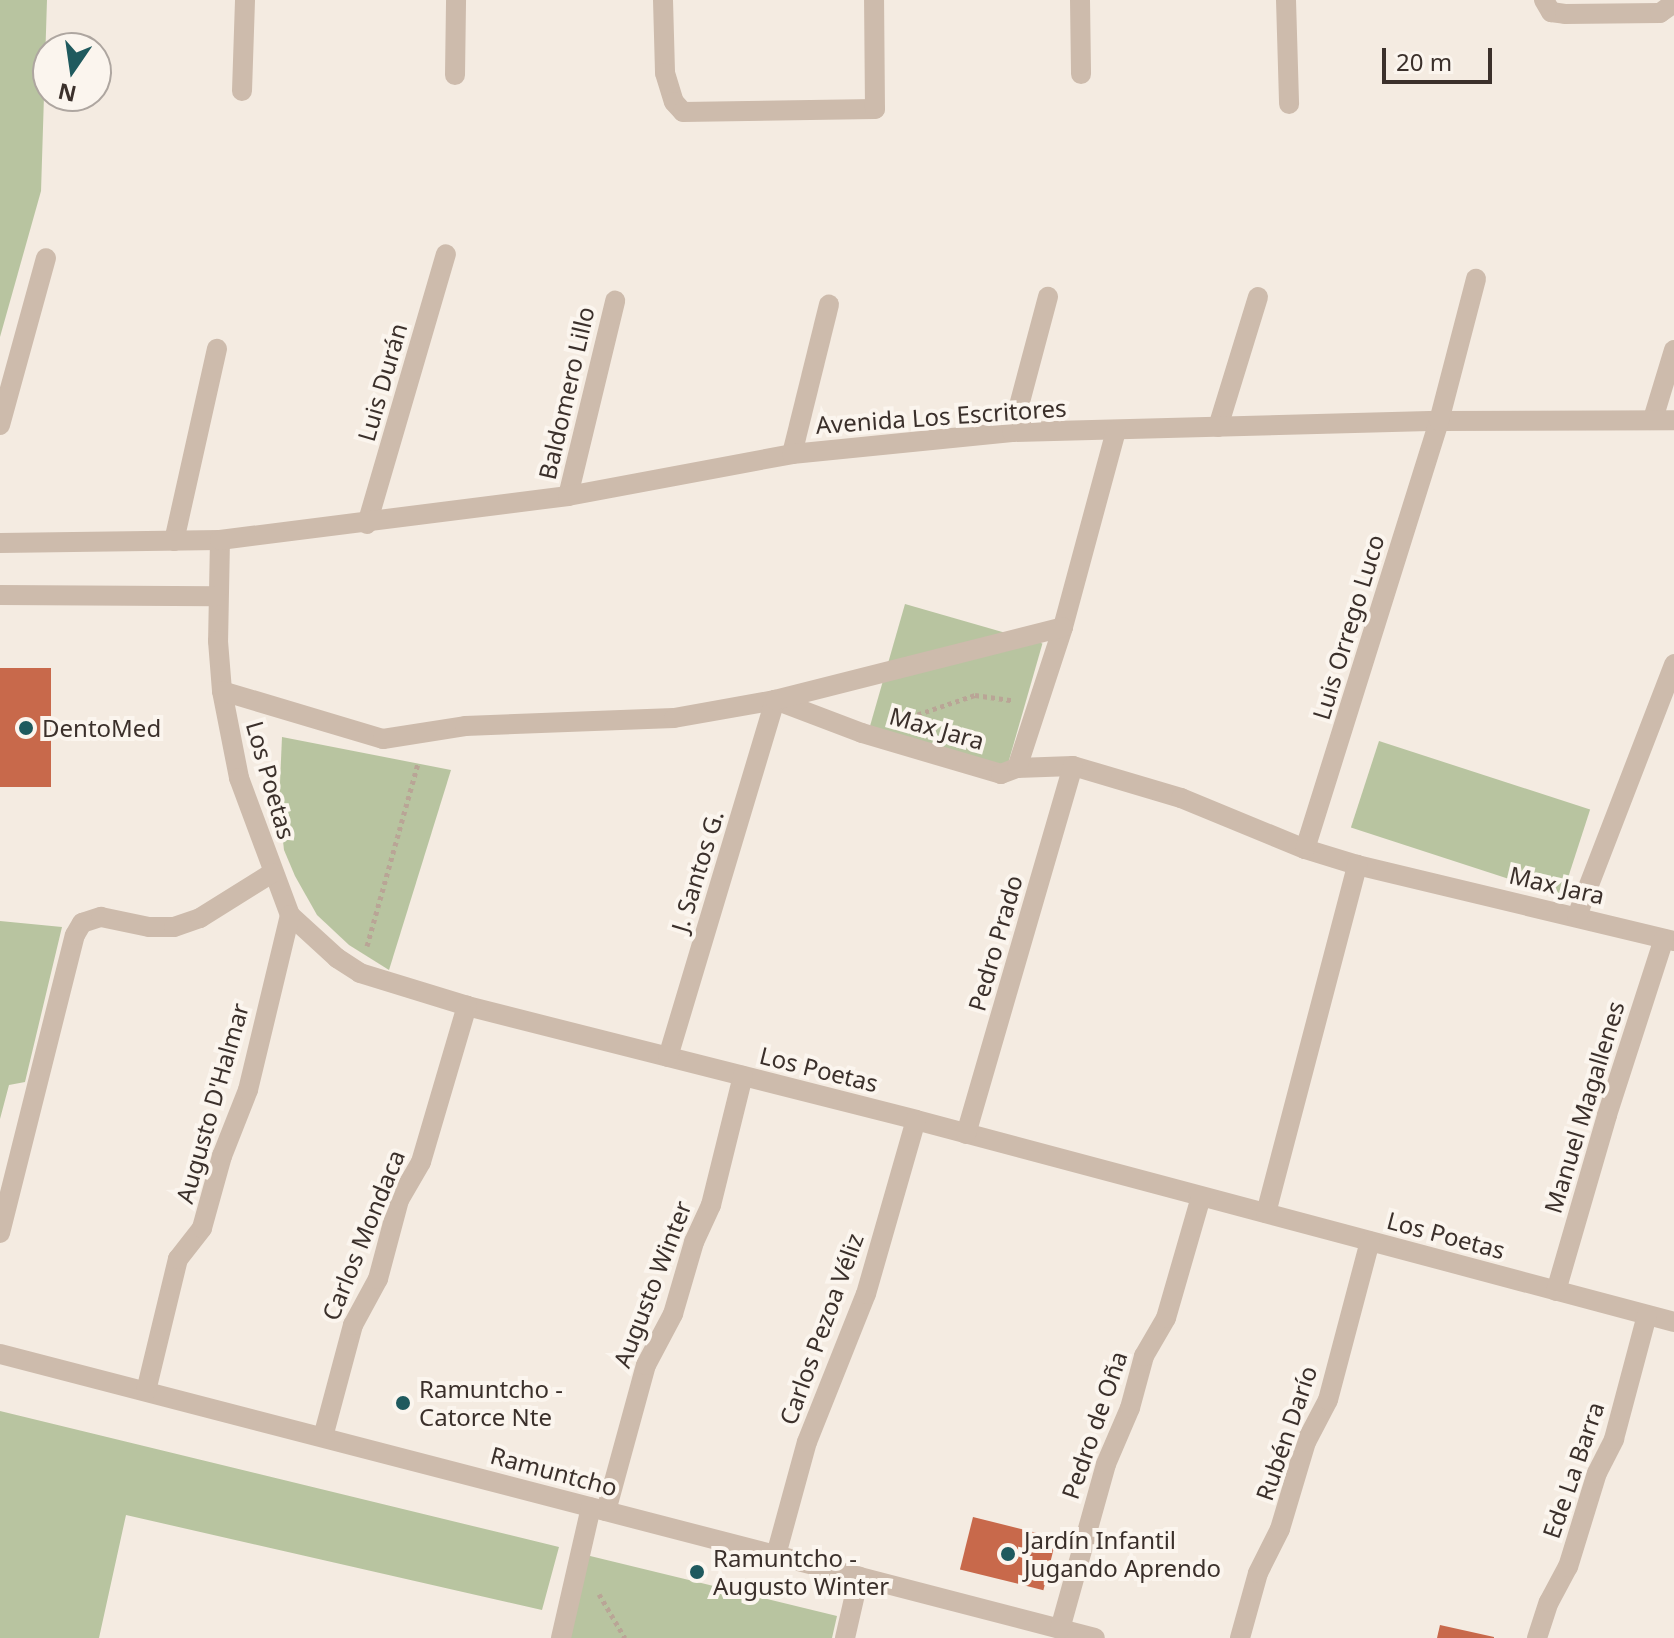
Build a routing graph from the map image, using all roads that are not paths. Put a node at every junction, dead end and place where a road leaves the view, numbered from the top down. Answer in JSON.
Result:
{"nodes":[{"id":1,"x":245,"y":0,"type":"edge"},
{"id":2,"x":456,"y":0,"type":"edge"},
{"id":3,"x":663,"y":0,"type":"edge"},
{"id":4,"x":874,"y":0,"type":"edge"},
{"id":5,"x":1080,"y":0,"type":"edge"},
{"id":6,"x":1286,"y":0,"type":"edge"},
{"id":7,"x":1544,"y":0,"type":"edge"},
{"id":8,"x":1674,"y":3,"type":"edge"},
{"id":9,"x":1081,"y":74,"type":"dead end"},
{"id":10,"x":455,"y":75,"type":"dead end"},
{"id":11,"x":242,"y":91,"type":"dead end"},
{"id":12,"x":1289,"y":104,"type":"dead end"},
{"id":13,"x":446,"y":254,"type":"dead end"},
{"id":14,"x":46,"y":258,"type":"dead end"},
{"id":15,"x":1476,"y":279,"type":"dead end"},
{"id":16,"x":1048,"y":297,"type":"dead end"},
{"id":17,"x":1258,"y":297,"type":"dead end"},
{"id":18,"x":615,"y":301,"type":"dead end"},
{"id":19,"x":829,"y":305,"type":"dead end"},
{"id":20,"x":217,"y":349,"type":"dead end"},
{"id":21,"x":1674,"y":350,"type":"edge"},
{"id":22,"x":1664,"y":420,"type":"edge"},
{"id":23,"x":1439,"y":421,"type":"junction"},
{"id":24,"x":0,"y":425,"type":"edge"},
{"id":25,"x":1218,"y":427,"type":"junction"},
{"id":26,"x":1116,"y":430,"type":"junction"},
{"id":27,"x":1012,"y":432,"type":"junction"},
{"id":28,"x":792,"y":454,"type":"junction"},
{"id":29,"x":568,"y":496,"type":"junction"},
{"id":30,"x":367,"y":524,"type":"junction"},
{"id":31,"x":220,"y":540,"type":"junction"},
{"id":32,"x":174,"y":541,"type":"junction"},
{"id":33,"x":0,"y":543,"type":"edge"},
{"id":34,"x":0,"y":595,"type":"edge"},
{"id":35,"x":216,"y":596,"type":"junction"},
{"id":36,"x":1063,"y":627,"type":"junction"},
{"id":37,"x":1674,"y":664,"type":"edge"},
{"id":38,"x":222,"y":691,"type":"junction"},
{"id":39,"x":775,"y":700,"type":"junction"},
{"id":40,"x":1073,"y":766,"type":"junction"},
{"id":41,"x":1017,"y":768,"type":"junction"},
{"id":42,"x":1305,"y":849,"type":"junction"},
{"id":43,"x":1357,"y":865,"type":"junction"},
{"id":44,"x":272,"y":873,"type":"junction"},
{"id":45,"x":290,"y":915,"type":"junction"},
{"id":46,"x":1577,"y":916,"type":"junction"},
{"id":47,"x":1669,"y":940,"type":"edge"},
{"id":48,"x":467,"y":1006,"type":"junction"},
{"id":49,"x":668,"y":1057,"type":"junction"},
{"id":50,"x":743,"y":1076,"type":"junction"},
{"id":51,"x":916,"y":1120,"type":"junction"},
{"id":52,"x":966,"y":1134,"type":"junction"},
{"id":53,"x":1201,"y":1197,"type":"junction"},
{"id":54,"x":1266,"y":1213,"type":"junction"},
{"id":55,"x":0,"y":1233,"type":"edge"},
{"id":56,"x":1370,"y":1241,"type":"junction"},
{"id":57,"x":1556,"y":1291,"type":"junction"},
{"id":58,"x":1647,"y":1315,"type":"junction"},
{"id":59,"x":1674,"y":1322,"type":"edge"},
{"id":60,"x":0,"y":1354,"type":"edge"},
{"id":61,"x":146,"y":1391,"type":"junction"},
{"id":62,"x":323,"y":1437,"type":"junction"},
{"id":63,"x":599,"y":1509,"type":"junction"},
{"id":64,"x":776,"y":1555,"type":"junction"},
{"id":65,"x":859,"y":1577,"type":"junction"},
{"id":66,"x":1060,"y":1629,"type":"junction"},
{"id":67,"x":561,"y":1638,"type":"edge"},
{"id":68,"x":845,"y":1638,"type":"edge"},
{"id":69,"x":1095,"y":1638,"type":"edge"},
{"id":70,"x":1240,"y":1638,"type":"edge"},
{"id":71,"x":1537,"y":1638,"type":"edge"}],
"edges":[{"from":1,"to":11,"type":"street"},
{"from":2,"to":10,"type":"street"},
{"from":3,"to":4,"type":"street"},
{"from":5,"to":9,"type":"street"},
{"from":6,"to":12,"type":"street"},
{"from":7,"to":8,"type":"street"},
{"from":13,"to":30,"type":"street","name":"Luis Durán"},
{"from":14,"to":24,"type":"street"},
{"from":15,"to":23,"type":"street","name":"Luis Orrego Luco"},
{"from":16,"to":27,"type":"street"},
{"from":17,"to":25,"type":"street"},
{"from":18,"to":29,"type":"street","name":"Baldomero Lillo"},
{"from":19,"to":28,"type":"street"},
{"from":20,"to":32,"type":"street"},
{"from":21,"to":22,"type":"street"},
{"from":22,"to":23,"type":"street","name":"Avenida Los Escritores"},
{"from":23,"to":25,"type":"street","name":"Avenida Los Escritores"},
{"from":23,"to":42,"type":"street","name":"Luis Orrego Luco"},
{"from":25,"to":26,"type":"street","name":"Avenida Los Escritores"},
{"from":26,"to":27,"type":"street","name":"Avenida Los Escritores"},
{"from":26,"to":36,"type":"street"},
{"from":27,"to":28,"type":"street","name":"Avenida Los Escritores"},
{"from":28,"to":29,"type":"street","name":"Avenida Los Escritores"},
{"from":29,"to":30,"type":"street","name":"Avenida Los Escritores"},
{"from":30,"to":31,"type":"street","name":"Avenida Los Escritores"},
{"from":31,"to":32,"type":"street","name":"Avenida Los Escritores"},
{"from":31,"to":35,"type":"street"},
{"from":32,"to":33,"type":"street","name":"Avenida Los Escritores"},
{"from":34,"to":35,"type":"street"},
{"from":35,"to":38,"type":"street","name":"Los Poetas"},
{"from":36,"to":39,"type":"street"},
{"from":36,"to":41,"type":"street"},
{"from":37,"to":46,"type":"street"},
{"from":38,"to":39,"type":"street"},
{"from":38,"to":44,"type":"street","name":"Los Poetas"},
{"from":39,"to":41,"type":"street","name":"Max Jara"},
{"from":39,"to":49,"type":"street","name":"J. Santos G."},
{"from":40,"to":41,"type":"street","name":"Max Jara"},
{"from":40,"to":42,"type":"street","name":"Max Jara"},
{"from":40,"to":52,"type":"street","name":"Pedro Prado"},
{"from":42,"to":43,"type":"street","name":"Max Jara"},
{"from":43,"to":46,"type":"street","name":"Max Jara"},
{"from":43,"to":54,"type":"street"},
{"from":44,"to":45,"type":"street","name":"Los Poetas"},
{"from":44,"to":55,"type":"street"},
{"from":45,"to":48,"type":"street","name":"Los Poetas"},
{"from":45,"to":61,"type":"street","name":"Augusto D'Halmar"},
{"from":46,"to":47,"type":"street","name":"Max Jara"},
{"from":47,"to":57,"type":"street","name":"Manuel Magallenes"},
{"from":48,"to":49,"type":"street","name":"Los Poetas"},
{"from":48,"to":62,"type":"street","name":"Carlos Mondaca"},
{"from":49,"to":50,"type":"street","name":"Los Poetas"},
{"from":50,"to":51,"type":"street","name":"Los Poetas"},
{"from":50,"to":63,"type":"street","name":"Augusto Winter"},
{"from":51,"to":52,"type":"street","name":"Los Poetas"},
{"from":51,"to":64,"type":"street","name":"Carlos Pezoa Véliz"},
{"from":52,"to":53,"type":"street","name":"Los Poetas"},
{"from":53,"to":54,"type":"street","name":"Los Poetas"},
{"from":53,"to":66,"type":"street","name":"Pedro de Oña"},
{"from":54,"to":56,"type":"street","name":"Los Poetas"},
{"from":56,"to":57,"type":"street","name":"Los Poetas"},
{"from":56,"to":70,"type":"street","name":"Rubén Darío"},
{"from":57,"to":58,"type":"street","name":"Los Poetas"},
{"from":58,"to":59,"type":"street","name":"Los Poetas"},
{"from":58,"to":71,"type":"street","name":"Ede La Barra"},
{"from":60,"to":61,"type":"street","name":"Ramuntcho"},
{"from":61,"to":62,"type":"street","name":"Ramuntcho"},
{"from":62,"to":63,"type":"street","name":"Ramuntcho"},
{"from":63,"to":64,"type":"street","name":"Ramuntcho"},
{"from":63,"to":67,"type":"street","name":"Augusto Winter"},
{"from":64,"to":65,"type":"street","name":"Ramuntcho"},
{"from":65,"to":66,"type":"street","name":"Ramuntcho"},
{"from":65,"to":68,"type":"street"},
{"from":66,"to":69,"type":"street","name":"Ramuntcho"}]}
